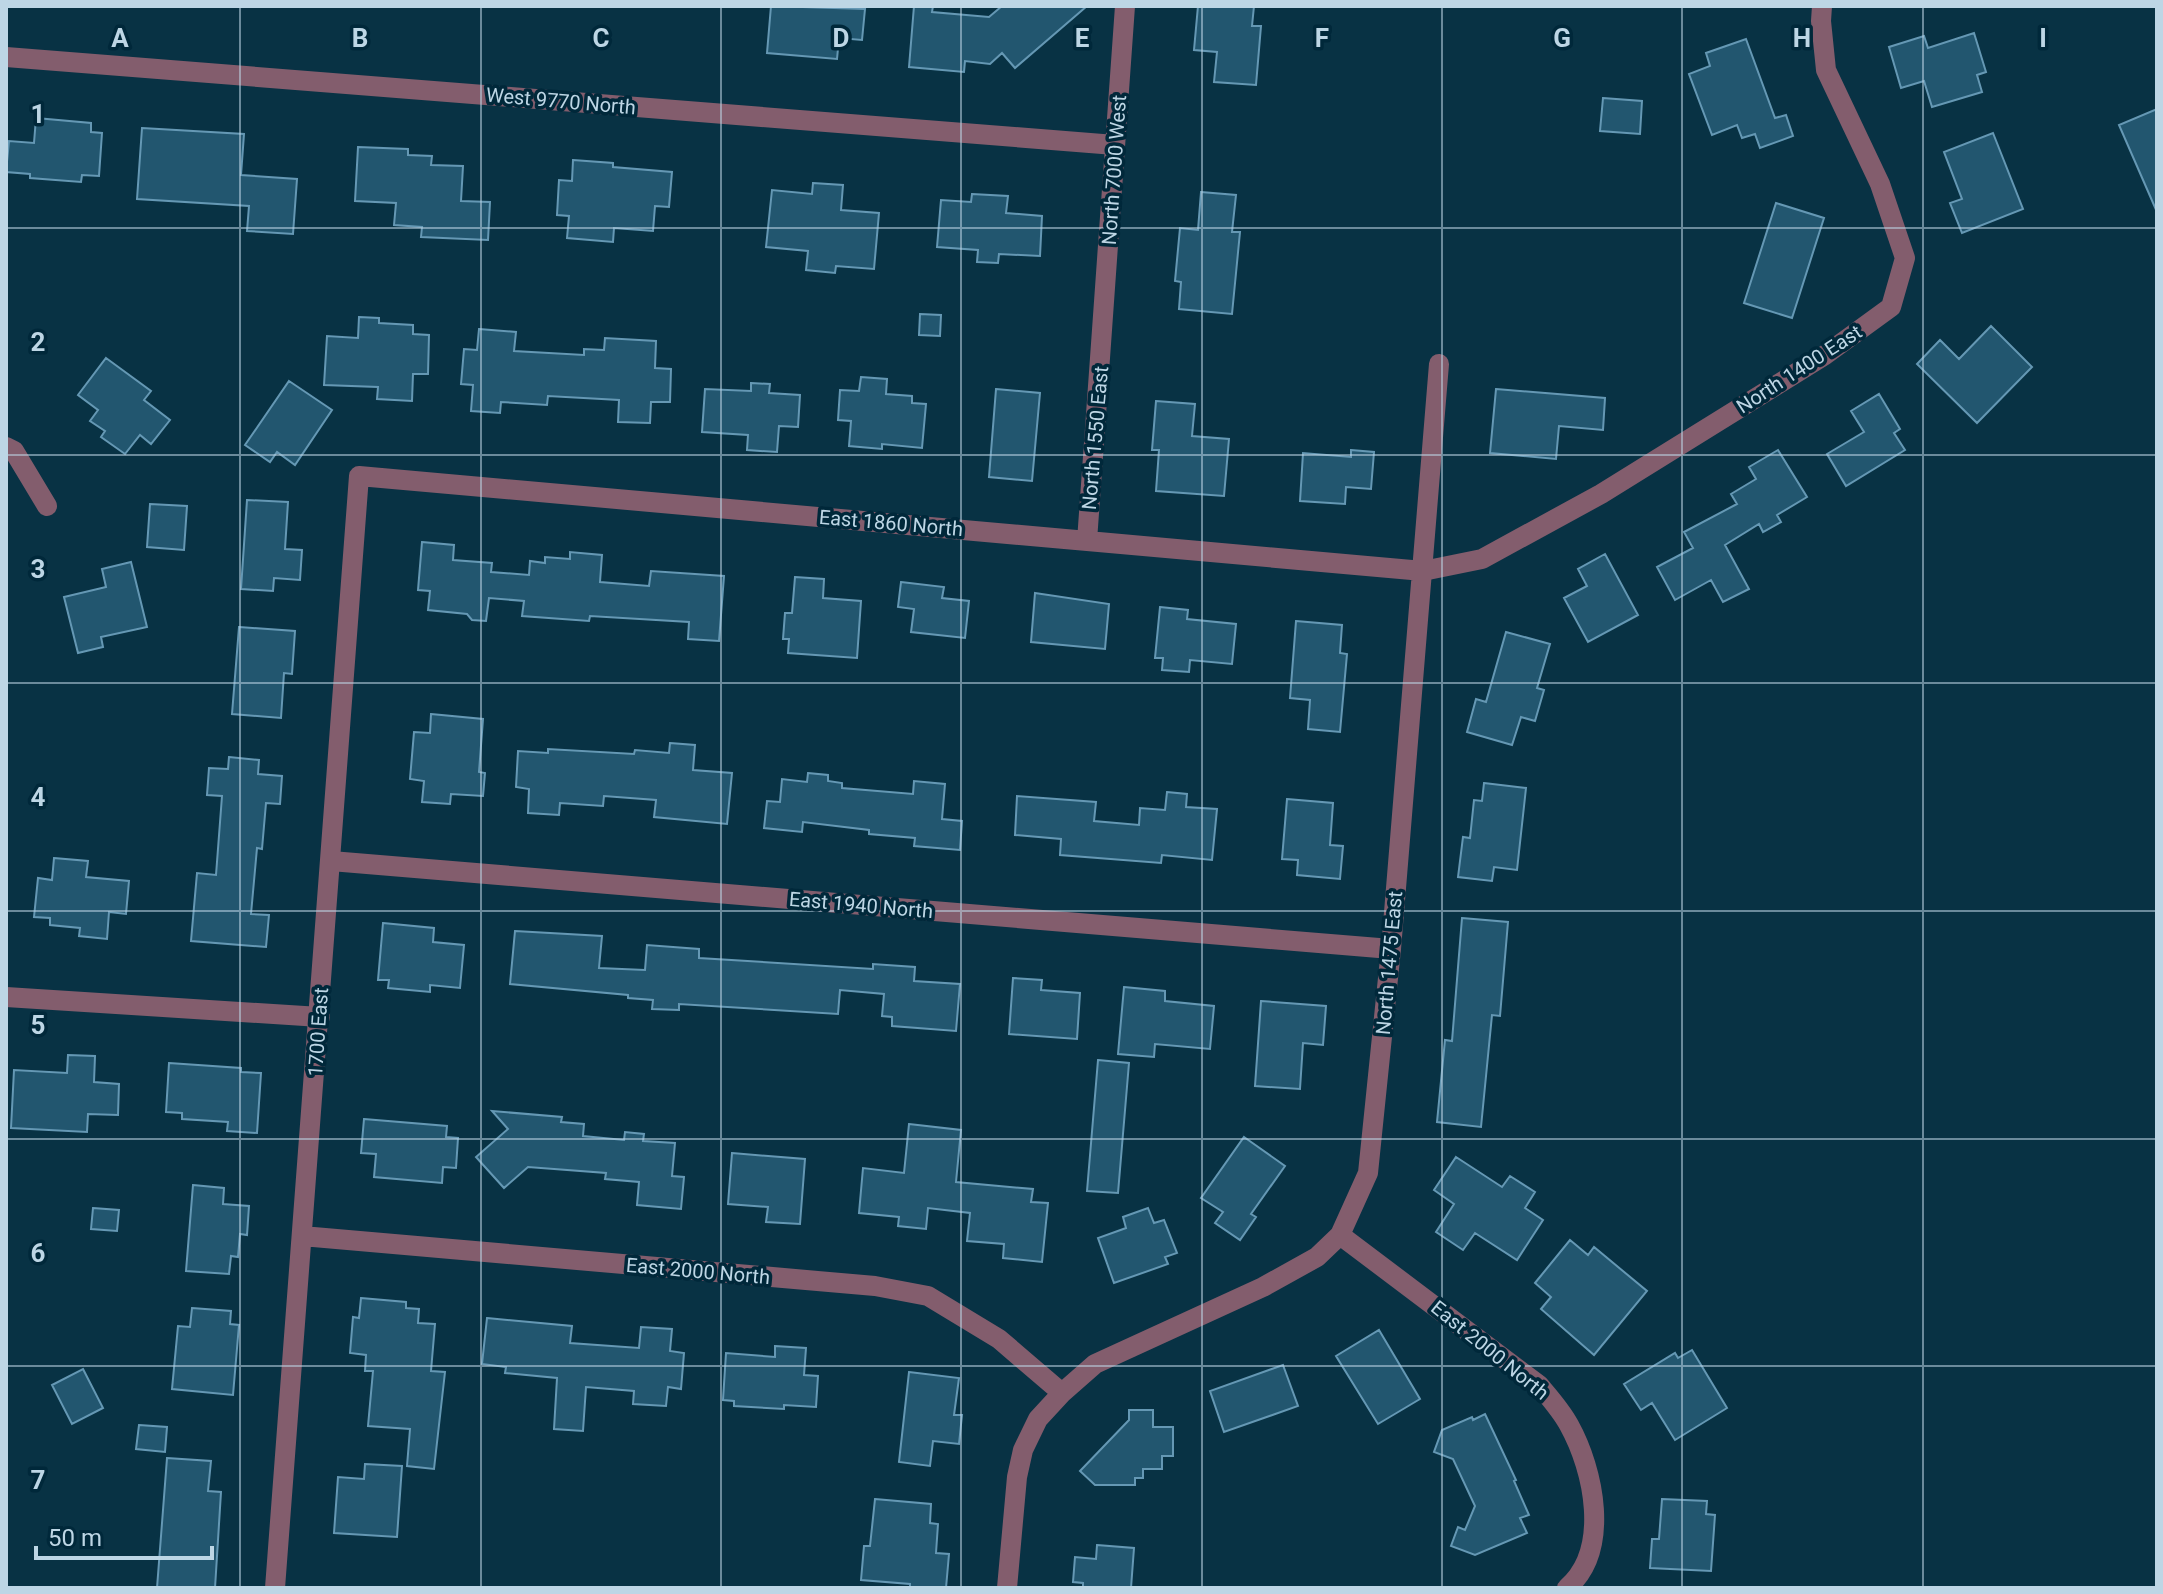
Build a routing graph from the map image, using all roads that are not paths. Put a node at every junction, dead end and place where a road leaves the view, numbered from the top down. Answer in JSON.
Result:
{"nodes":[{"id":1,"x":1125,"y":6,"type":"edge"},
{"id":2,"x":1822,"y":6,"type":"edge"},
{"id":3,"x":6,"y":57,"type":"edge"},
{"id":4,"x":1115,"y":145,"type":"junction"},
{"id":5,"x":1103,"y":335,"type":"joint"},
{"id":6,"x":1439,"y":364,"type":"dead end"},
{"id":7,"x":6,"y":447,"type":"edge"},
{"id":8,"x":359,"y":476,"type":"joint"},
{"id":9,"x":47,"y":506,"type":"dead end"},
{"id":10,"x":1087,"y":541,"type":"junction"},
{"id":11,"x":1423,"y":571,"type":"junction"},
{"id":12,"x":331,"y":861,"type":"junction"},
{"id":13,"x":1391,"y":949,"type":"junction"},
{"id":14,"x":6,"y":997,"type":"edge"},
{"id":15,"x":320,"y":1017,"type":"junction"},
{"id":16,"x":1340,"y":1235,"type":"junction"},
{"id":17,"x":302,"y":1236,"type":"junction"},
{"id":18,"x":1062,"y":1393,"type":"junction"},
{"id":19,"x":275,"y":1588,"type":"edge"},
{"id":20,"x":1007,"y":1588,"type":"edge"},
{"id":21,"x":1567,"y":1588,"type":"edge"}],
"edges":[{"from":1,"to":4,"type":"street","name":"North 7000 West"},
{"from":2,"to":11,"type":"street","name":"North 1400 East"},
{"from":3,"to":4,"type":"street","name":"West 9770 North"},
{"from":4,"to":5,"type":"street","name":"North 7000 West"},
{"from":5,"to":10,"type":"street","name":"North 1550 East"},
{"from":6,"to":11,"type":"street","name":"North 1475 East"},
{"from":7,"to":9,"type":"street"},
{"from":8,"to":10,"type":"street","name":"East 1860 North"},
{"from":8,"to":12,"type":"street","name":"1700 East"},
{"from":10,"to":11,"type":"street","name":"East 1860 North"},
{"from":11,"to":13,"type":"street","name":"North 1475 East"},
{"from":12,"to":13,"type":"street","name":"East 1940 North"},
{"from":12,"to":15,"type":"street","name":"1700 East"},
{"from":13,"to":16,"type":"street","name":"North 1475 East"},
{"from":14,"to":15,"type":"street"},
{"from":15,"to":17,"type":"street","name":"1700 East"},
{"from":16,"to":18,"type":"street","name":"North 1475 East"},
{"from":16,"to":21,"type":"street","name":"East 2000 North"},
{"from":17,"to":18,"type":"street","name":"East 2000 North"},
{"from":17,"to":19,"type":"street","name":"1700 East"},
{"from":18,"to":20,"type":"street"}]}
